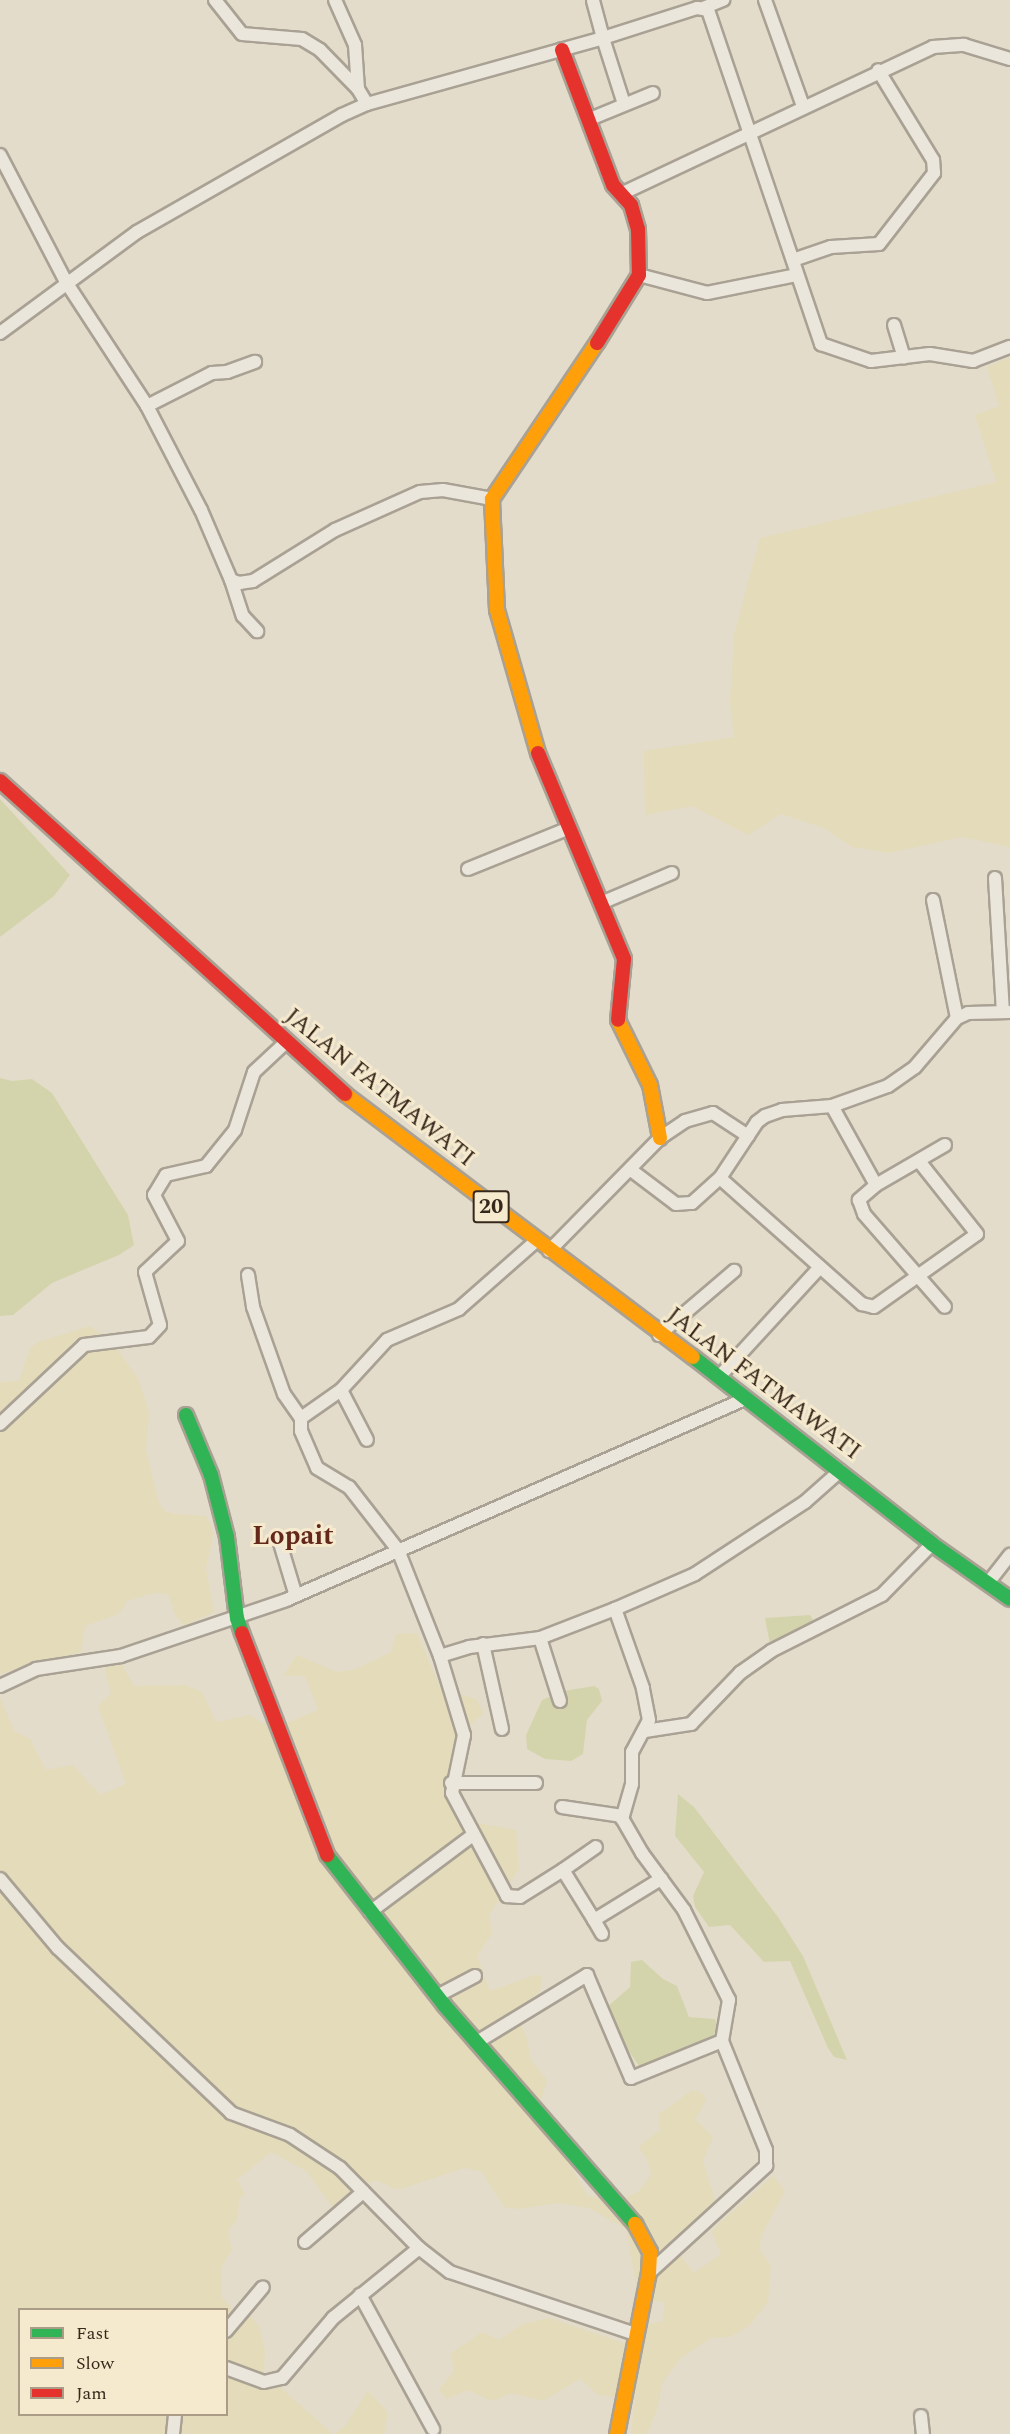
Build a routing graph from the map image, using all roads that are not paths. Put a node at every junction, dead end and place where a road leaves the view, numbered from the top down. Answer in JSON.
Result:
{"nodes":[{"id":1,"x":215,"y":0,"type":"edge"},
{"id":2,"x":334,"y":0,"type":"edge"},
{"id":3,"x":592,"y":0,"type":"edge"},
{"id":4,"x":720,"y":0,"type":"edge"},
{"id":5,"x":765,"y":0,"type":"edge"},
{"id":6,"x":703,"y":8,"type":"junction"},
{"id":7,"x":603,"y":38,"type":"junction"},
{"id":8,"x":562,"y":50,"type":"junction"},
{"id":9,"x":1010,"y":59,"type":"edge"},
{"id":10,"x":878,"y":70,"type":"junction"},
{"id":11,"x":358,"y":89,"type":"junction"},
{"id":12,"x":653,"y":93,"type":"dead end"},
{"id":13,"x":367,"y":104,"type":"junction"},
{"id":14,"x":624,"y":104,"type":"junction"},
{"id":15,"x":803,"y":106,"type":"junction"},
{"id":16,"x":590,"y":119,"type":"junction"},
{"id":17,"x":748,"y":136,"type":"junction"},
{"id":18,"x":0,"y":155,"type":"edge"},
{"id":19,"x":624,"y":193,"type":"junction"},
{"id":20,"x":793,"y":260,"type":"junction"},
{"id":21,"x":639,"y":275,"type":"junction"},
{"id":22,"x":798,"y":275,"type":"junction"},
{"id":23,"x":66,"y":282,"type":"junction"},
{"id":24,"x":894,"y":325,"type":"dead end"},
{"id":25,"x":0,"y":333,"type":"edge"},
{"id":26,"x":1010,"y":347,"type":"edge"},
{"id":27,"x":904,"y":357,"type":"junction"},
{"id":28,"x":255,"y":362,"type":"dead end"},
{"id":29,"x":147,"y":406,"type":"junction"},
{"id":30,"x":492,"y":499,"type":"junction"},
{"id":31,"x":231,"y":580,"type":"junction"},
{"id":32,"x":257,"y":631,"type":"dead end"},
{"id":33,"x":0,"y":781,"type":"edge"},
{"id":34,"x":567,"y":829,"type":"junction"},
{"id":35,"x":468,"y":869,"type":"dead end"},
{"id":36,"x":672,"y":873,"type":"dead end"},
{"id":37,"x":995,"y":878,"type":"dead end"},
{"id":38,"x":933,"y":900,"type":"dead end"},
{"id":39,"x":601,"y":903,"type":"junction"},
{"id":40,"x":1006,"y":1012,"type":"edge"},
{"id":41,"x":957,"y":1018,"type":"junction"},
{"id":42,"x":285,"y":1043,"type":"junction"},
{"id":43,"x":832,"y":1106,"type":"junction"},
{"id":44,"x":748,"y":1136,"type":"junction"},
{"id":45,"x":660,"y":1138,"type":"junction"},
{"id":46,"x":945,"y":1145,"type":"dead end"},
{"id":47,"x":919,"y":1161,"type":"junction"},
{"id":48,"x":630,"y":1170,"type":"junction"},
{"id":49,"x":720,"y":1178,"type":"junction"},
{"id":50,"x":876,"y":1185,"type":"junction"},
{"id":51,"x":536,"y":1240,"type":"junction"},
{"id":52,"x":549,"y":1251,"type":"junction"},
{"id":53,"x":820,"y":1267,"type":"junction"},
{"id":54,"x":734,"y":1271,"type":"dead end"},
{"id":55,"x":248,"y":1275,"type":"dead end"},
{"id":56,"x":920,"y":1275,"type":"junction"},
{"id":57,"x":945,"y":1307,"type":"dead end"},
{"id":58,"x":659,"y":1335,"type":"junction"},
{"id":59,"x":719,"y":1377,"type":"junction"},
{"id":60,"x":341,"y":1390,"type":"junction"},
{"id":61,"x":745,"y":1399,"type":"junction"},
{"id":62,"x":186,"y":1415,"type":"dead end"},
{"id":63,"x":302,"y":1418,"type":"junction"},
{"id":64,"x":0,"y":1424,"type":"edge"},
{"id":65,"x":367,"y":1440,"type":"dead end"},
{"id":66,"x":840,"y":1471,"type":"junction"},
{"id":67,"x":279,"y":1543,"type":"dead end"},
{"id":68,"x":932,"y":1544,"type":"junction"},
{"id":69,"x":398,"y":1550,"type":"junction"},
{"id":70,"x":1010,"y":1555,"type":"edge"},
{"id":71,"x":988,"y":1583,"type":"junction"},
{"id":72,"x":296,"y":1596,"type":"junction"},
{"id":73,"x":1010,"y":1599,"type":"edge"},
{"id":74,"x":615,"y":1609,"type":"junction"},
{"id":75,"x":237,"y":1618,"type":"junction"},
{"id":76,"x":540,"y":1638,"type":"junction"},
{"id":77,"x":483,"y":1644,"type":"junction"},
{"id":78,"x":440,"y":1656,"type":"junction"},
{"id":79,"x":0,"y":1686,"type":"edge"},
{"id":80,"x":560,"y":1701,"type":"dead end"},
{"id":81,"x":502,"y":1729,"type":"dead end"},
{"id":82,"x":645,"y":1731,"type":"junction"},
{"id":83,"x":451,"y":1783,"type":"junction"},
{"id":84,"x":536,"y":1783,"type":"dead end"},
{"id":85,"x":562,"y":1807,"type":"dead end"},
{"id":86,"x":622,"y":1815,"type":"junction"},
{"id":87,"x":472,"y":1835,"type":"junction"},
{"id":88,"x":596,"y":1847,"type":"dead end"},
{"id":89,"x":563,"y":1870,"type":"junction"},
{"id":90,"x":0,"y":1879,"type":"edge"},
{"id":91,"x":661,"y":1879,"type":"junction"},
{"id":92,"x":370,"y":1912,"type":"junction"},
{"id":93,"x":594,"y":1920,"type":"junction"},
{"id":94,"x":602,"y":1934,"type":"dead end"},
{"id":95,"x":475,"y":1976,"type":"dead end"},
{"id":96,"x":437,"y":1996,"type":"junction"},
{"id":97,"x":722,"y":2041,"type":"junction"},
{"id":98,"x":477,"y":2042,"type":"junction"},
{"id":99,"x":363,"y":2192,"type":"junction"},
{"id":100,"x":304,"y":2242,"type":"dead end"},
{"id":101,"x":419,"y":2248,"type":"junction"},
{"id":102,"x":649,"y":2273,"type":"junction"},
{"id":103,"x":263,"y":2287,"type":"dead end"},
{"id":104,"x":360,"y":2295,"type":"junction"},
{"id":105,"x":228,"y":2329,"type":"edge"},
{"id":106,"x":635,"y":2334,"type":"junction"},
{"id":107,"x":228,"y":2369,"type":"edge"},
{"id":108,"x":175,"y":2416,"type":"edge"},
{"id":109,"x":921,"y":2416,"type":"dead end"},
{"id":110,"x":433,"y":2429,"type":"dead end"},
{"id":111,"x":173,"y":2434,"type":"edge"},
{"id":112,"x":616,"y":2434,"type":"edge"},
{"id":113,"x":923,"y":2434,"type":"edge"}],
"edges":[{"from":1,"to":11,"type":"street"},
{"from":2,"to":11,"type":"street"},
{"from":3,"to":7,"type":"street"},
{"from":4,"to":6,"type":"street"},
{"from":5,"to":15,"type":"street"},
{"from":6,"to":7,"type":"street"},
{"from":6,"to":17,"type":"street"},
{"from":7,"to":8,"type":"street"},
{"from":7,"to":14,"type":"street"},
{"from":8,"to":13,"type":"street"},
{"from":8,"to":16,"type":"main road"},
{"from":9,"to":10,"type":"street"},
{"from":10,"to":15,"type":"street"},
{"from":10,"to":20,"type":"street"},
{"from":11,"to":13,"type":"street"},
{"from":12,"to":14,"type":"street"},
{"from":13,"to":23,"type":"street"},
{"from":14,"to":16,"type":"street"},
{"from":15,"to":17,"type":"street"},
{"from":16,"to":19,"type":"main road"},
{"from":17,"to":19,"type":"street"},
{"from":17,"to":20,"type":"street"},
{"from":18,"to":23,"type":"street"},
{"from":19,"to":21,"type":"main road"},
{"from":20,"to":22,"type":"street"},
{"from":21,"to":22,"type":"street"},
{"from":21,"to":30,"type":"main road"},
{"from":22,"to":27,"type":"street"},
{"from":23,"to":25,"type":"street"},
{"from":23,"to":29,"type":"street"},
{"from":24,"to":27,"type":"street"},
{"from":26,"to":27,"type":"street"},
{"from":28,"to":29,"type":"street"},
{"from":29,"to":31,"type":"street"},
{"from":30,"to":31,"type":"street"},
{"from":30,"to":34,"type":"main road"},
{"from":31,"to":32,"type":"street"},
{"from":33,"to":42,"type":"main road","name":"JALAN FATMAWATI","number":"20"},
{"from":34,"to":35,"type":"street"},
{"from":34,"to":39,"type":"main road"},
{"from":36,"to":39,"type":"street"},
{"from":37,"to":40,"type":"street"},
{"from":38,"to":41,"type":"street"},
{"from":39,"to":45,"type":"main road"},
{"from":40,"to":41,"type":"street"},
{"from":41,"to":43,"type":"street"},
{"from":42,"to":51,"type":"main road","name":"JALAN FATMAWATI","number":"20"},
{"from":42,"to":64,"type":"street"},
{"from":43,"to":44,"type":"street"},
{"from":43,"to":50,"type":"street"},
{"from":44,"to":45,"type":"street"},
{"from":44,"to":49,"type":"street"},
{"from":45,"to":48,"type":"street"},
{"from":46,"to":47,"type":"street"},
{"from":47,"to":50,"type":"street"},
{"from":47,"to":56,"type":"street"},
{"from":48,"to":49,"type":"street"},
{"from":48,"to":52,"type":"street"},
{"from":49,"to":53,"type":"street"},
{"from":50,"to":56,"type":"street"},
{"from":51,"to":52,"type":"main road","name":"JALAN FATMAWATI","number":"20"},
{"from":51,"to":60,"type":"street"},
{"from":52,"to":58,"type":"main road","name":"JALAN FATMAWATI","number":"20"},
{"from":53,"to":56,"type":"street"},
{"from":53,"to":59,"type":"street"},
{"from":54,"to":58,"type":"street"},
{"from":55,"to":63,"type":"street"},
{"from":56,"to":57,"type":"street"},
{"from":58,"to":59,"type":"main road","name":"JALAN FATMAWATI","number":"20"},
{"from":59,"to":61,"type":"main road","name":"JALAN FATMAWATI","number":"20"},
{"from":60,"to":63,"type":"street"},
{"from":60,"to":65,"type":"street"},
{"from":61,"to":66,"type":"main road","name":"JALAN FATMAWATI","number":"20"},
{"from":61,"to":69,"type":"street"},
{"from":62,"to":75,"type":"main road"},
{"from":63,"to":69,"type":"street"},
{"from":66,"to":68,"type":"main road","name":"JALAN FATMAWATI","number":"20"},
{"from":66,"to":74,"type":"street"},
{"from":67,"to":72,"type":"street"},
{"from":68,"to":71,"type":"main road","name":"JALAN FATMAWATI","number":"20"},
{"from":68,"to":82,"type":"street"},
{"from":69,"to":72,"type":"street"},
{"from":69,"to":78,"type":"street"},
{"from":70,"to":71,"type":"street"},
{"from":71,"to":73,"type":"main road","name":"JALAN FATMAWATI","number":"20"},
{"from":72,"to":75,"type":"street"},
{"from":74,"to":76,"type":"street"},
{"from":74,"to":82,"type":"street"},
{"from":75,"to":79,"type":"street"},
{"from":75,"to":92,"type":"main road"},
{"from":76,"to":77,"type":"street"},
{"from":76,"to":80,"type":"street"},
{"from":77,"to":78,"type":"street"},
{"from":77,"to":81,"type":"street"},
{"from":78,"to":83,"type":"street"},
{"from":82,"to":86,"type":"street"},
{"from":83,"to":84,"type":"street"},
{"from":83,"to":87,"type":"street"},
{"from":85,"to":86,"type":"street"},
{"from":86,"to":91,"type":"street"},
{"from":87,"to":89,"type":"street"},
{"from":87,"to":92,"type":"street"},
{"from":88,"to":89,"type":"street"},
{"from":89,"to":93,"type":"street"},
{"from":90,"to":99,"type":"street"},
{"from":91,"to":93,"type":"street"},
{"from":91,"to":97,"type":"street"},
{"from":92,"to":96,"type":"main road"},
{"from":93,"to":94,"type":"street"},
{"from":95,"to":96,"type":"street"},
{"from":96,"to":98,"type":"main road"},
{"from":97,"to":98,"type":"street"},
{"from":97,"to":102,"type":"street"},
{"from":98,"to":102,"type":"main road"},
{"from":99,"to":100,"type":"street"},
{"from":99,"to":101,"type":"street"},
{"from":101,"to":104,"type":"street"},
{"from":101,"to":106,"type":"street"},
{"from":102,"to":106,"type":"main road"},
{"from":103,"to":105,"type":"street"},
{"from":104,"to":107,"type":"street"},
{"from":104,"to":110,"type":"street"},
{"from":106,"to":112,"type":"main road"},
{"from":108,"to":111,"type":"street"},
{"from":109,"to":113,"type":"street"}]}
